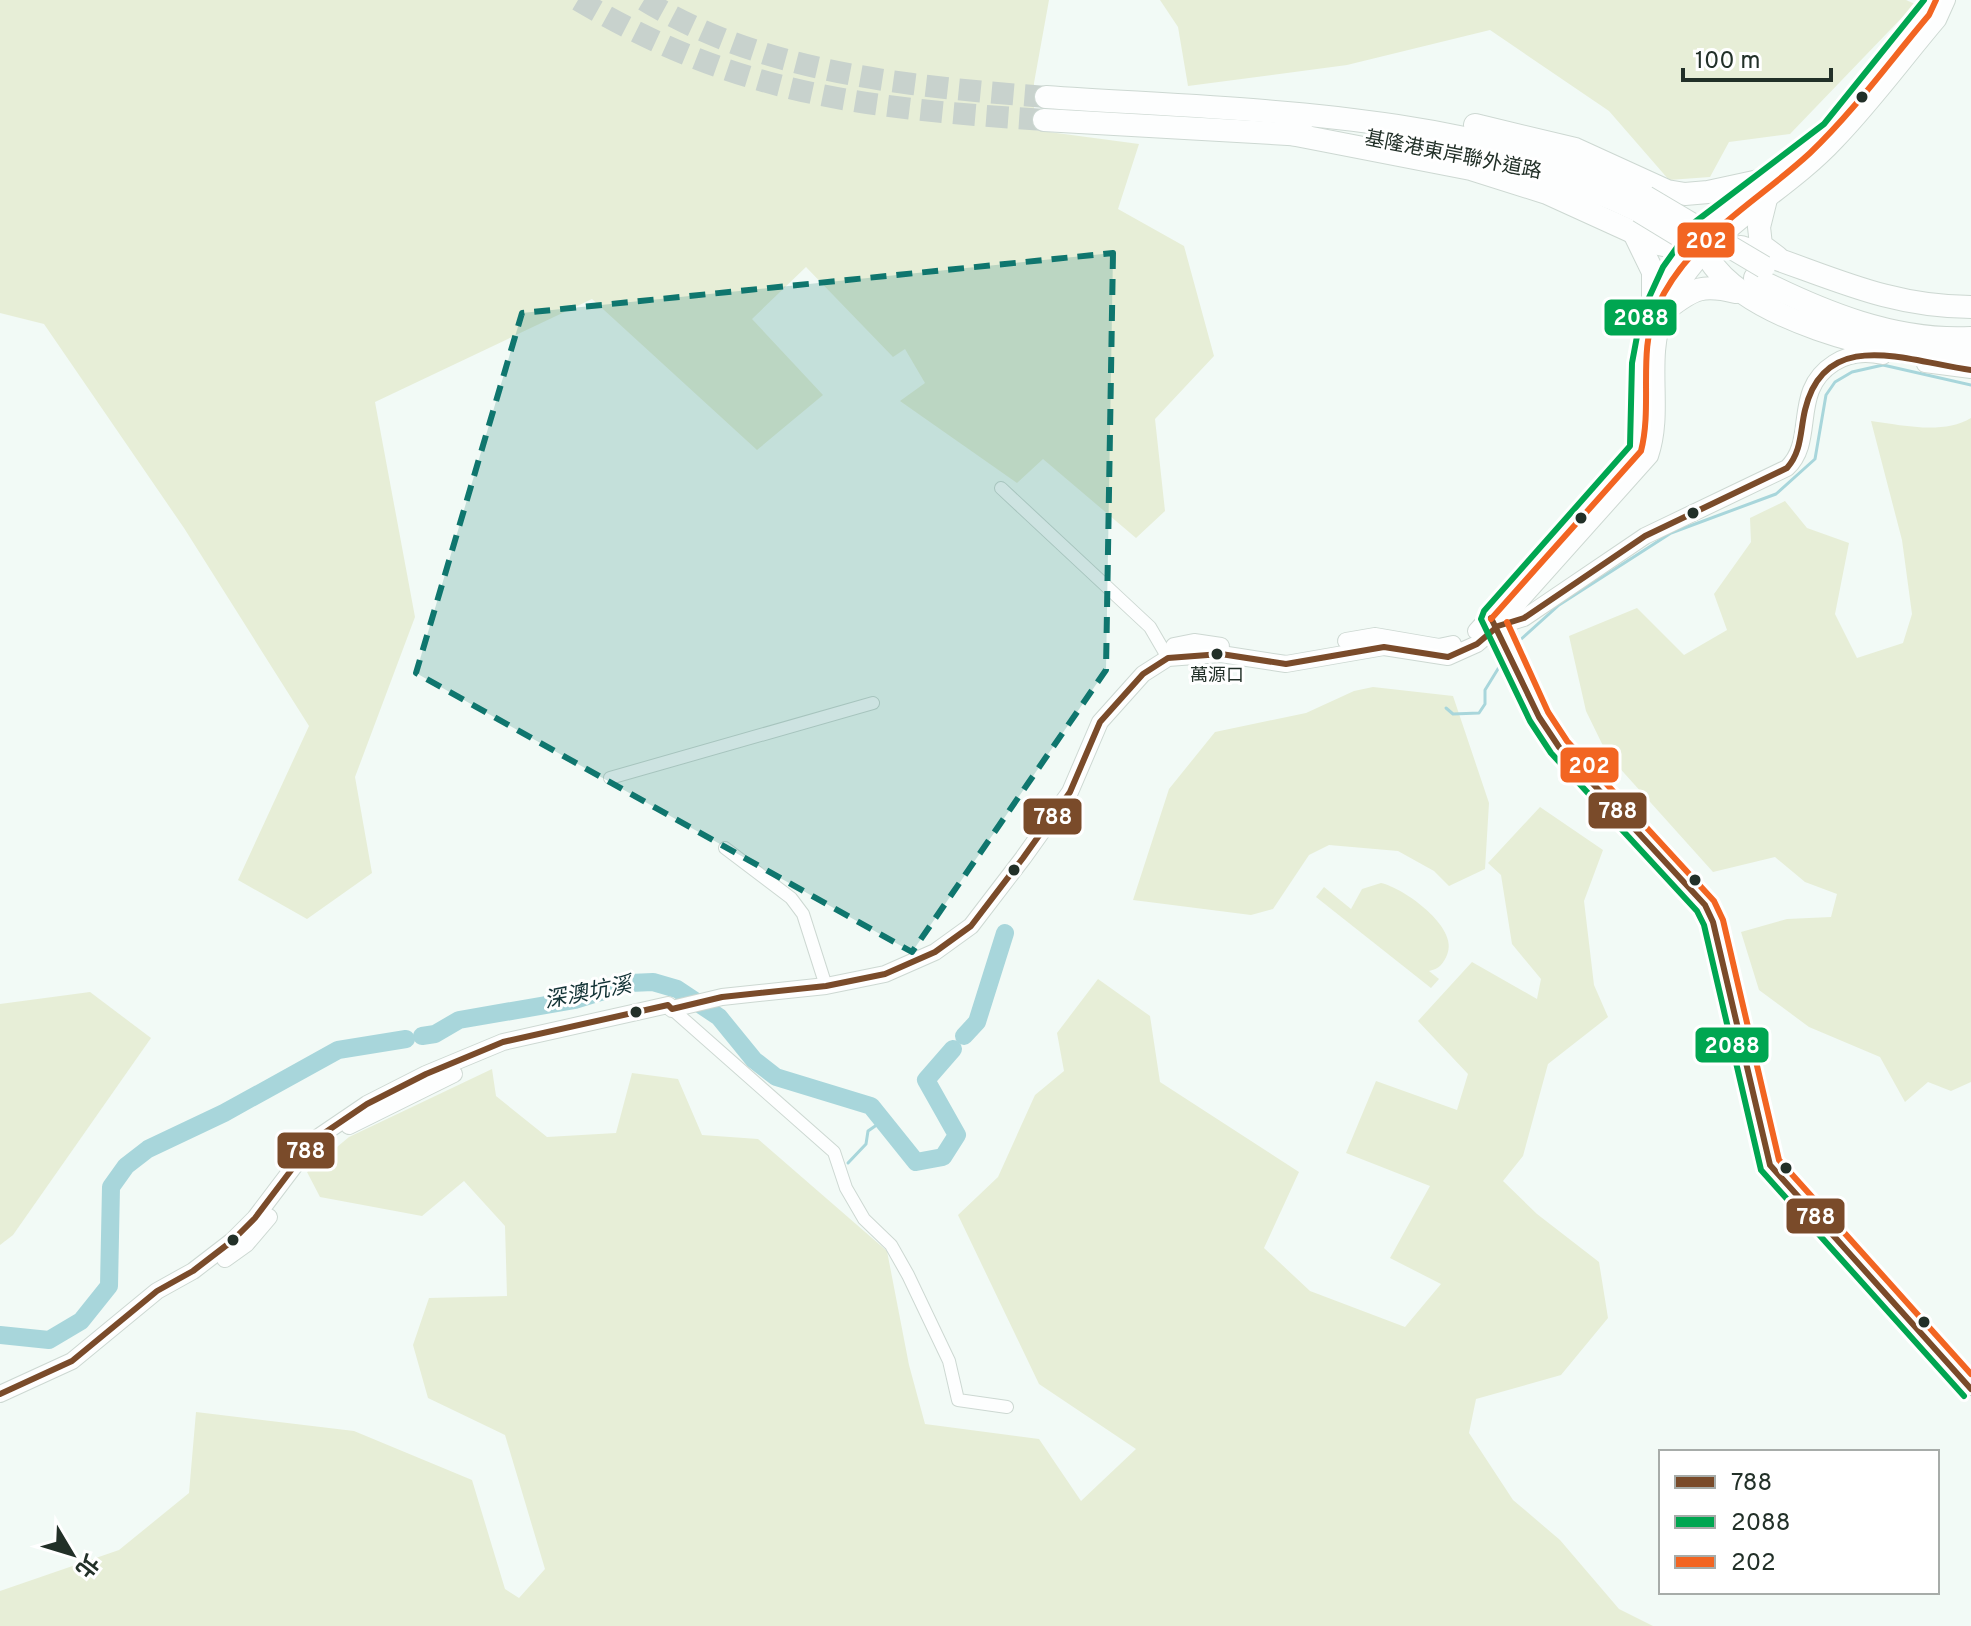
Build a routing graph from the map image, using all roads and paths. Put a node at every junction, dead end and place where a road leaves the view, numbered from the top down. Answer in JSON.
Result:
{"nodes":[{"id":1,"x":1935,"y":0,"type":"edge"},
{"id":2,"x":1947,"y":0,"type":"edge"},
{"id":3,"x":1046,"y":97,"type":"tunnel mouth"},
{"id":4,"x":1239,"y":111,"type":"junction"},
{"id":5,"x":1044,"y":120,"type":"tunnel mouth"},
{"id":6,"x":1291,"y":134,"type":"junction"},
{"id":7,"x":1633,"y":174,"type":"junction"},
{"id":8,"x":1767,"y":189,"type":"junction"},
{"id":9,"x":1642,"y":204,"type":"junction"},
{"id":10,"x":1635,"y":235,"type":"junction"},
{"id":11,"x":1703,"y":242,"type":"junction"},
{"id":12,"x":1800,"y":267,"type":"junction"},
{"id":13,"x":1660,"y":307,"type":"junction"},
{"id":14,"x":1812,"y":307,"type":"junction"},
{"id":15,"x":1971,"y":307,"type":"edge"},
{"id":16,"x":1772,"y":310,"type":"junction"},
{"id":17,"x":1971,"y":325,"type":"edge"},
{"id":18,"x":1971,"y":338,"type":"edge"},
{"id":19,"x":1971,"y":357,"type":"edge"},
{"id":20,"x":1971,"y":370,"type":"edge"},
{"id":21,"x":1001,"y":488,"type":"dead end"},
{"id":22,"x":1494,"y":622,"type":"junction"},
{"id":23,"x":1168,"y":658,"type":"junction"},
{"id":24,"x":873,"y":703,"type":"dead end"},
{"id":25,"x":610,"y":778,"type":"dead end"},
{"id":26,"x":725,"y":848,"type":"dead end"},
{"id":27,"x":826,"y":986,"type":"junction"},
{"id":28,"x":676,"y":1008,"type":"junction"},
{"id":29,"x":1971,"y":1389,"type":"edge"},
{"id":30,"x":0,"y":1394,"type":"edge"},
{"id":31,"x":1007,"y":1407,"type":"dead end"}],
"edges":[{"from":1,"to":8,"type":"main road"},
{"from":2,"to":8,"type":"main road"},
{"from":3,"to":4,"type":"highway","name":"基隆港東岸聯外道路"},
{"from":4,"to":7,"type":"highway"},
{"from":4,"to":9,"type":"highway","name":"基隆港東岸聯外道路"},
{"from":5,"to":6,"type":"highway","name":"基隆港東岸聯外道路"},
{"from":6,"to":9,"type":"highway","name":"基隆港東岸聯外道路"},
{"from":6,"to":10,"type":"highway"},
{"from":7,"to":8,"type":"highway"},
{"from":7,"to":11,"type":"highway"},
{"from":8,"to":11,"type":"main road"},
{"from":8,"to":12,"type":"highway"},
{"from":9,"to":14,"type":"highway","name":"基隆港東岸聯外道路","bridge":true},
{"from":10,"to":11,"type":"highway"},
{"from":10,"to":13,"type":"highway"},
{"from":11,"to":12,"type":"highway"},
{"from":11,"to":13,"type":"main road"},
{"from":11,"to":16,"type":"highway"},
{"from":12,"to":15,"type":"highway"},
{"from":13,"to":16,"type":"highway"},
{"from":13,"to":22,"type":"main road"},
{"from":14,"to":16,"type":"highway"},
{"from":14,"to":17,"type":"highway","name":"基隆港東岸聯外道路"},
{"from":14,"to":18,"type":"highway","name":"基隆港東岸聯外道路"},
{"from":14,"to":19,"type":"highway"},
{"from":20,"to":22,"type":"main road"},
{"from":21,"to":23,"type":"street"},
{"from":22,"to":23,"type":"main road"},
{"from":22,"to":29,"type":"street"},
{"from":23,"to":27,"type":"main road"},
{"from":24,"to":25,"type":"street"},
{"from":26,"to":27,"type":"street"},
{"from":27,"to":28,"type":"main road"},
{"from":28,"to":30,"type":"main road"},
{"from":28,"to":31,"type":"street"}]}
